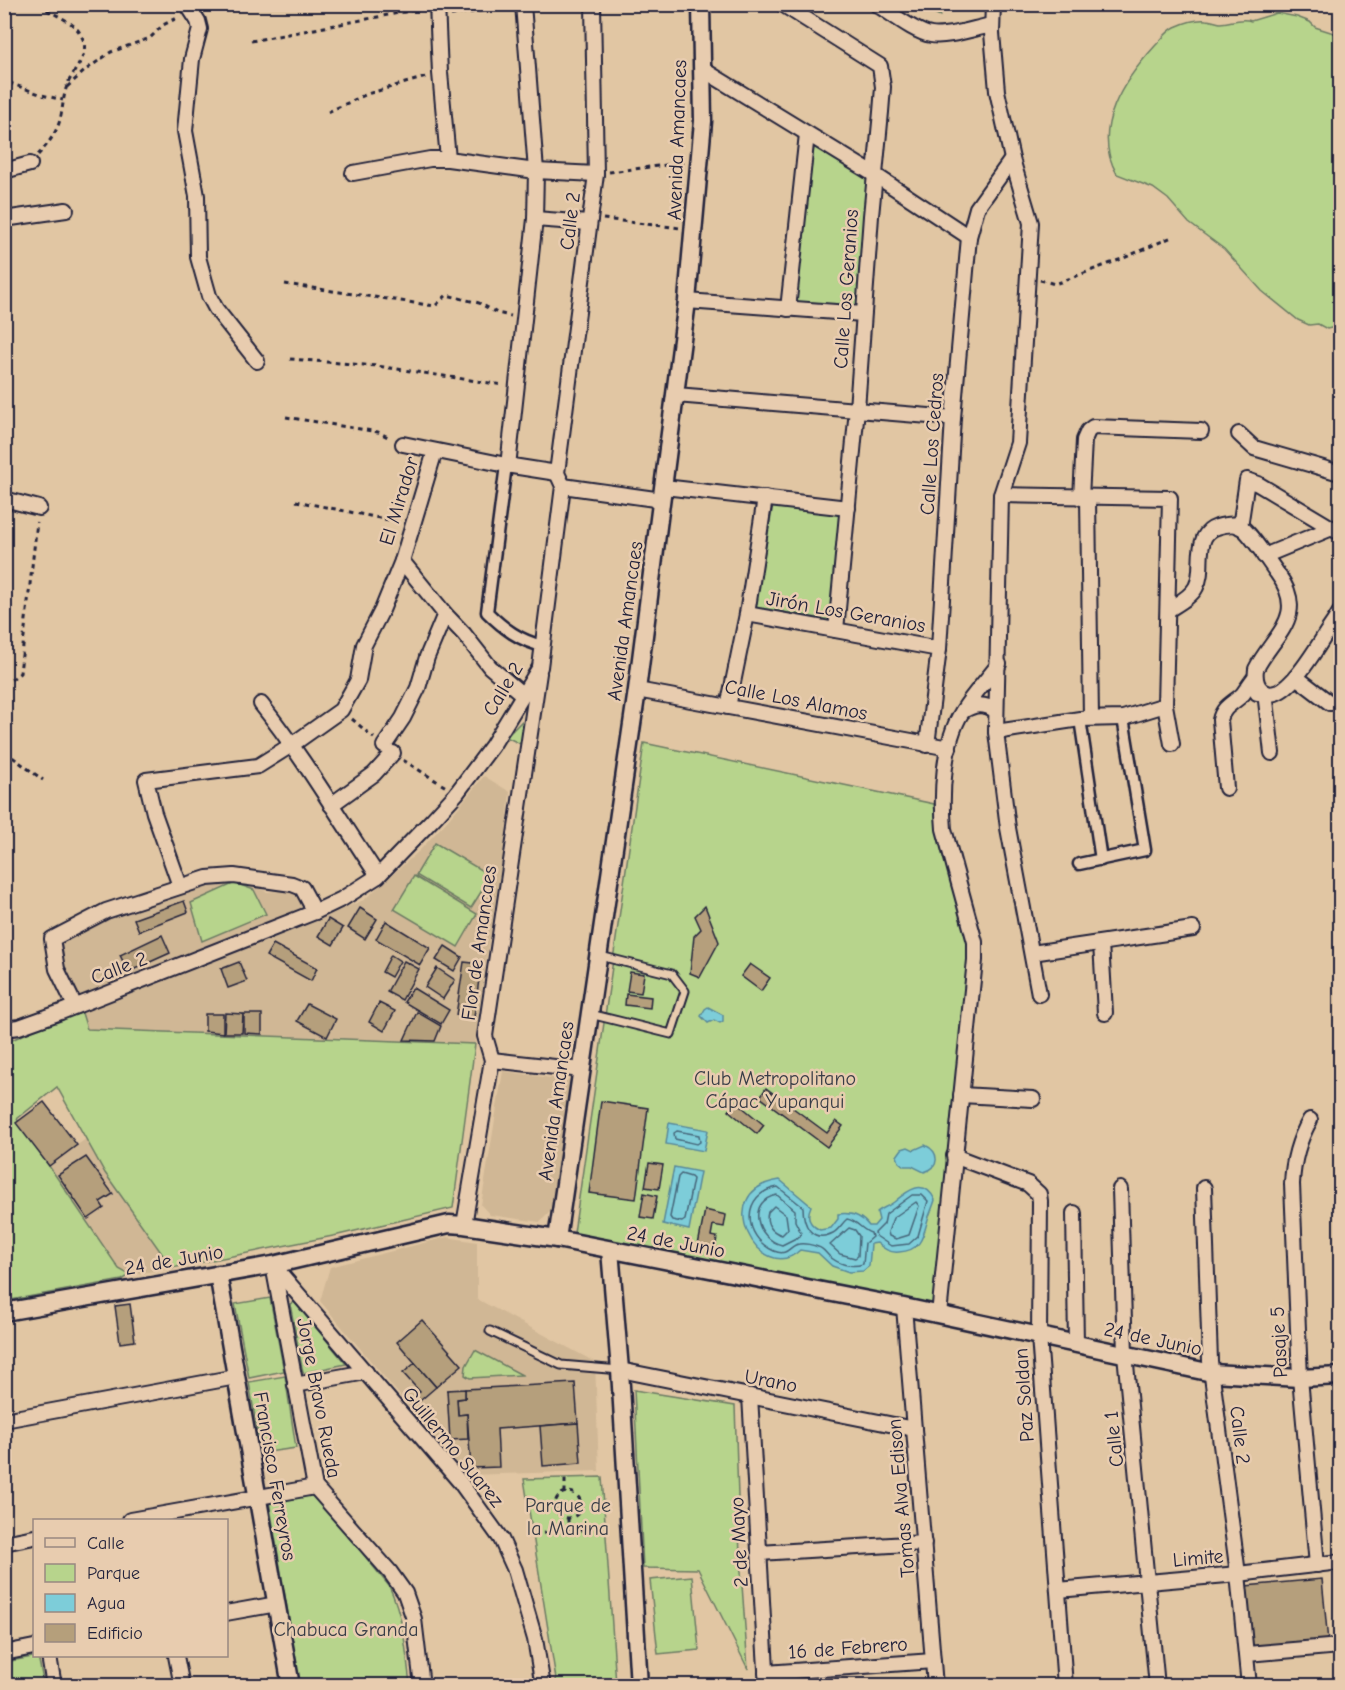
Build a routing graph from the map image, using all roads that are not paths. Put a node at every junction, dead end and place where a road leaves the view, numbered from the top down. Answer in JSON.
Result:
{"nodes":[{"id":1,"x":593,"y":4,"type":"edge"},
{"id":2,"x":702,"y":4,"type":"edge"},
{"id":3,"x":782,"y":4,"type":"edge"},
{"id":4,"x":876,"y":4,"type":"edge"},
{"id":5,"x":993,"y":4,"type":"edge"},
{"id":6,"x":523,"y":5,"type":"edge"},
{"id":7,"x":437,"y":7,"type":"edge"},
{"id":8,"x":189,"y":8,"type":"edge"},
{"id":9,"x":992,"y":25,"type":"junction"},
{"id":10,"x":702,"y":69,"type":"junction"},
{"id":11,"x":807,"y":134,"type":"junction"},
{"id":12,"x":448,"y":159,"type":"junction"},
{"id":13,"x":1012,"y":159,"type":"junction"},
{"id":14,"x":30,"y":164,"type":"road end"},
{"id":15,"x":4,"y":171,"type":"edge"},
{"id":16,"x":536,"y":171,"type":"junction"},
{"id":17,"x":352,"y":172,"type":"dead end"},
{"id":18,"x":596,"y":174,"type":"junction"},
{"id":19,"x":875,"y":175,"type":"junction"},
{"id":20,"x":66,"y":210,"type":"dead end"},
{"id":21,"x":4,"y":219,"type":"edge"},
{"id":22,"x":535,"y":219,"type":"junction"},
{"id":23,"x":589,"y":220,"type":"junction"},
{"id":24,"x":969,"y":237,"type":"junction"},
{"id":25,"x":687,"y":301,"type":"junction"},
{"id":26,"x":788,"y":309,"type":"junction"},
{"id":27,"x":863,"y":314,"type":"junction"},
{"id":28,"x":257,"y":361,"type":"dead end"},
{"id":29,"x":676,"y":395,"type":"junction"},
{"id":30,"x":857,"y":409,"type":"junction"},
{"id":31,"x":952,"y":418,"type":"junction"},
{"id":32,"x":1201,"y":431,"type":"dead end"},
{"id":33,"x":1239,"y":434,"type":"dead end"},
{"id":34,"x":403,"y":444,"type":"road end"},
{"id":35,"x":435,"y":451,"type":"junction"},
{"id":36,"x":507,"y":465,"type":"junction"},
{"id":37,"x":557,"y":473,"type":"junction"},
{"id":38,"x":1341,"y":473,"type":"edge"},
{"id":39,"x":563,"y":486,"type":"junction"},
{"id":40,"x":663,"y":493,"type":"junction"},
{"id":41,"x":1000,"y":495,"type":"junction"},
{"id":42,"x":765,"y":498,"type":"junction"},
{"id":43,"x":1085,"y":498,"type":"junction"},
{"id":44,"x":4,"y":499,"type":"edge"},
{"id":45,"x":39,"y":508,"type":"road end"},
{"id":46,"x":848,"y":508,"type":"junction"},
{"id":47,"x":1240,"y":526,"type":"junction"},
{"id":48,"x":1336,"y":530,"type":"edge"},
{"id":49,"x":1264,"y":556,"type":"junction"},
{"id":50,"x":402,"y":561,"type":"junction"},
{"id":51,"x":1168,"y":610,"type":"junction"},
{"id":52,"x":1341,"y":612,"type":"edge"},
{"id":53,"x":445,"y":614,"type":"junction"},
{"id":54,"x":747,"y":614,"type":"junction"},
{"id":55,"x":837,"y":630,"type":"junction"},
{"id":56,"x":543,"y":646,"type":"junction"},
{"id":57,"x":939,"y":649,"type":"junction"},
{"id":58,"x":999,"y":664,"type":"junction"},
{"id":59,"x":540,"y":667,"type":"junction"},
{"id":60,"x":1255,"y":677,"type":"junction"},
{"id":61,"x":1296,"y":677,"type":"junction"},
{"id":62,"x":637,"y":690,"type":"junction"},
{"id":63,"x":1265,"y":692,"type":"junction"},
{"id":64,"x":523,"y":695,"type":"junction"},
{"id":65,"x":1242,"y":695,"type":"junction"},
{"id":66,"x":1330,"y":703,"type":"dead end"},
{"id":67,"x":261,"y":704,"type":"dead end"},
{"id":68,"x":1165,"y":705,"type":"junction"},
{"id":69,"x":728,"y":707,"type":"junction"},
{"id":70,"x":996,"y":711,"type":"junction"},
{"id":71,"x":961,"y":712,"type":"junction"},
{"id":72,"x":1123,"y":718,"type":"junction"},
{"id":73,"x":1086,"y":719,"type":"junction"},
{"id":74,"x":996,"y":732,"type":"junction"},
{"id":75,"x":293,"y":744,"type":"junction"},
{"id":76,"x":1172,"y":744,"type":"dead end"},
{"id":77,"x":927,"y":745,"type":"junction"},
{"id":78,"x":949,"y":748,"type":"junction"},
{"id":79,"x":1272,"y":753,"type":"dead end"},
{"id":80,"x":1226,"y":788,"type":"dead end"},
{"id":81,"x":331,"y":806,"type":"junction"},
{"id":82,"x":1101,"y":860,"type":"junction"},
{"id":83,"x":1079,"y":864,"type":"dead end"},
{"id":84,"x":378,"y":876,"type":"junction"},
{"id":85,"x":180,"y":886,"type":"junction"},
{"id":86,"x":315,"y":912,"type":"junction"},
{"id":87,"x":1193,"y":929,"type":"dead end"},
{"id":88,"x":1101,"y":943,"type":"junction"},
{"id":89,"x":1032,"y":953,"type":"junction"},
{"id":90,"x":598,"y":956,"type":"junction"},
{"id":91,"x":1039,"y":994,"type":"dead end"},
{"id":92,"x":75,"y":1006,"type":"junction"},
{"id":93,"x":1105,"y":1013,"type":"dead end"},
{"id":94,"x":590,"y":1014,"type":"junction"},
{"id":95,"x":4,"y":1029,"type":"edge"},
{"id":96,"x":492,"y":1060,"type":"junction"},
{"id":97,"x":582,"y":1070,"type":"junction"},
{"id":98,"x":961,"y":1095,"type":"junction"},
{"id":99,"x":1033,"y":1099,"type":"dead end"},
{"id":100,"x":1310,"y":1120,"type":"dead end"},
{"id":101,"x":954,"y":1156,"type":"junction"},
{"id":102,"x":1204,"y":1188,"type":"dead end"},
{"id":103,"x":1120,"y":1189,"type":"dead end"},
{"id":104,"x":1074,"y":1213,"type":"dead end"},
{"id":105,"x":464,"y":1225,"type":"junction"},
{"id":106,"x":556,"y":1239,"type":"junction"},
{"id":107,"x":610,"y":1250,"type":"junction"},
{"id":108,"x":273,"y":1265,"type":"junction"},
{"id":109,"x":218,"y":1274,"type":"junction"},
{"id":110,"x":904,"y":1307,"type":"junction"},
{"id":111,"x":4,"y":1311,"type":"edge"},
{"id":112,"x":939,"y":1315,"type":"junction"},
{"id":113,"x":490,"y":1331,"type":"dead end"},
{"id":114,"x":1039,"y":1336,"type":"junction"},
{"id":115,"x":1076,"y":1344,"type":"junction"},
{"id":116,"x":1125,"y":1354,"type":"junction"},
{"id":117,"x":620,"y":1370,"type":"junction"},
{"id":118,"x":366,"y":1372,"type":"junction"},
{"id":119,"x":1212,"y":1373,"type":"junction"},
{"id":120,"x":1341,"y":1376,"type":"edge"},
{"id":121,"x":236,"y":1377,"type":"junction"},
{"id":122,"x":1300,"y":1378,"type":"junction"},
{"id":123,"x":295,"y":1385,"type":"junction"},
{"id":124,"x":750,"y":1396,"type":"junction"},
{"id":125,"x":4,"y":1420,"type":"edge"},
{"id":126,"x":914,"y":1429,"type":"junction"},
{"id":127,"x":315,"y":1487,"type":"junction"},
{"id":128,"x":258,"y":1498,"type":"junction"},
{"id":129,"x":141,"y":1519,"type":"edge"},
{"id":130,"x":33,"y":1537,"type":"edge"},
{"id":131,"x":4,"y":1543,"type":"edge"},
{"id":132,"x":924,"y":1543,"type":"junction"},
{"id":133,"x":759,"y":1553,"type":"junction"},
{"id":134,"x":1341,"y":1562,"type":"edge"},
{"id":135,"x":1317,"y":1565,"type":"junction"},
{"id":136,"x":1238,"y":1574,"type":"junction"},
{"id":137,"x":1148,"y":1583,"type":"junction"},
{"id":138,"x":1058,"y":1590,"type":"junction"},
{"id":139,"x":277,"y":1604,"type":"junction"},
{"id":140,"x":228,"y":1613,"type":"edge"},
{"id":141,"x":1341,"y":1646,"type":"edge"},
{"id":142,"x":33,"y":1647,"type":"edge"},
{"id":143,"x":4,"y":1653,"type":"edge"},
{"id":144,"x":1246,"y":1654,"type":"junction"},
{"id":145,"x":48,"y":1657,"type":"edge"},
{"id":146,"x":176,"y":1657,"type":"edge"},
{"id":147,"x":933,"y":1661,"type":"junction"},
{"id":148,"x":766,"y":1679,"type":"edge"},
{"id":149,"x":54,"y":1686,"type":"edge"},
{"id":150,"x":182,"y":1686,"type":"edge"},
{"id":151,"x":291,"y":1686,"type":"edge"},
{"id":152,"x":422,"y":1686,"type":"edge"},
{"id":153,"x":543,"y":1686,"type":"edge"},
{"id":154,"x":639,"y":1686,"type":"edge"},
{"id":155,"x":935,"y":1686,"type":"edge"},
{"id":156,"x":1065,"y":1686,"type":"edge"},
{"id":157,"x":1157,"y":1686,"type":"edge"},
{"id":158,"x":1249,"y":1686,"type":"edge"}],
"edges":[{"from":1,"to":18,"type":"street","name":"Calle 2"},
{"from":2,"to":10,"type":"street","name":"Avenida Amancaes"},
{"from":3,"to":19,"type":"street","name":"Calle Los Geranios"},
{"from":4,"to":9,"type":"street"},
{"from":5,"to":9,"type":"street"},
{"from":6,"to":16,"type":"street"},
{"from":7,"to":12,"type":"street"},
{"from":8,"to":28,"type":"street"},
{"from":9,"to":13,"type":"street"},
{"from":10,"to":11,"type":"street"},
{"from":10,"to":25,"type":"street","name":"Avenida Amancaes"},
{"from":11,"to":19,"type":"street"},
{"from":11,"to":26,"type":"street"},
{"from":12,"to":16,"type":"street"},
{"from":12,"to":17,"type":"street"},
{"from":13,"to":24,"type":"street","name":"Calle Los Cedros"},
{"from":13,"to":41,"type":"street"},
{"from":14,"to":15,"type":"street"},
{"from":16,"to":18,"type":"street"},
{"from":16,"to":22,"type":"street"},
{"from":18,"to":23,"type":"street","name":"Calle 2"},
{"from":19,"to":24,"type":"street"},
{"from":19,"to":27,"type":"street","name":"Calle Los Geranios"},
{"from":20,"to":21,"type":"street"},
{"from":22,"to":23,"type":"street"},
{"from":22,"to":36,"type":"street"},
{"from":23,"to":37,"type":"street","name":"Calle 2"},
{"from":24,"to":31,"type":"street","name":"Calle Los Cedros"},
{"from":25,"to":26,"type":"street"},
{"from":25,"to":29,"type":"street","name":"Avenida Amancaes"},
{"from":26,"to":27,"type":"street"},
{"from":27,"to":30,"type":"street","name":"Calle Los Geranios"},
{"from":29,"to":30,"type":"street"},
{"from":29,"to":40,"type":"street","name":"Avenida Amancaes"},
{"from":30,"to":31,"type":"street"},
{"from":30,"to":46,"type":"street","name":"Calle Los Geranios"},
{"from":31,"to":57,"type":"street","name":"Calle Los Cedros"},
{"from":32,"to":43,"type":"street"},
{"from":33,"to":38,"type":"street"},
{"from":34,"to":35,"type":"street"},
{"from":35,"to":36,"type":"street"},
{"from":35,"to":50,"type":"street","name":"El Mirador"},
{"from":36,"to":37,"type":"street"},
{"from":36,"to":56,"type":"street"},
{"from":37,"to":39,"type":"street"},
{"from":39,"to":40,"type":"street"},
{"from":39,"to":56,"type":"street","name":"Calle 2"},
{"from":40,"to":42,"type":"street"},
{"from":40,"to":62,"type":"street","name":"Avenida Amancaes"},
{"from":41,"to":43,"type":"street"},
{"from":41,"to":58,"type":"street"},
{"from":42,"to":46,"type":"street"},
{"from":42,"to":54,"type":"street"},
{"from":43,"to":51,"type":"street"},
{"from":43,"to":73,"type":"street"},
{"from":44,"to":45,"type":"street"},
{"from":46,"to":55,"type":"street","name":"Calle Los Geranios"},
{"from":47,"to":48,"type":"street"},
{"from":47,"to":49,"type":"street"},
{"from":47,"to":51,"type":"street"},
{"from":48,"to":49,"type":"street"},
{"from":49,"to":60,"type":"street"},
{"from":50,"to":53,"type":"street"},
{"from":50,"to":75,"type":"street","name":"El Mirador"},
{"from":51,"to":68,"type":"street"},
{"from":52,"to":61,"type":"street"},
{"from":53,"to":64,"type":"street"},
{"from":53,"to":81,"type":"street"},
{"from":54,"to":55,"type":"street","name":"Jirón Los Geranios"},
{"from":54,"to":69,"type":"street"},
{"from":55,"to":57,"type":"street","name":"Jirón Los Geranios"},
{"from":56,"to":59,"type":"street","name":"Calle 2"},
{"from":57,"to":77,"type":"street","name":"Calle Los Cedros"},
{"from":58,"to":70,"type":"street"},
{"from":58,"to":71,"type":"street"},
{"from":59,"to":64,"type":"street","name":"Calle 2"},
{"from":59,"to":96,"type":"street","name":"Flor de Amancaes"},
{"from":60,"to":63,"type":"street"},
{"from":60,"to":65,"type":"street"},
{"from":61,"to":63,"type":"street"},
{"from":61,"to":66,"type":"street"},
{"from":62,"to":69,"type":"street","name":"Calle Los Alamos"},
{"from":62,"to":90,"type":"street","name":"Avenida Amancaes"},
{"from":63,"to":65,"type":"street"},
{"from":63,"to":79,"type":"street"},
{"from":64,"to":84,"type":"street","name":"Calle 2"},
{"from":65,"to":80,"type":"street"},
{"from":67,"to":75,"type":"street"},
{"from":68,"to":72,"type":"street"},
{"from":68,"to":76,"type":"street"},
{"from":69,"to":77,"type":"street","name":"Calle Los Alamos"},
{"from":70,"to":71,"type":"street"},
{"from":70,"to":74,"type":"street"},
{"from":71,"to":78,"type":"street"},
{"from":72,"to":73,"type":"street"},
{"from":72,"to":82,"type":"street"},
{"from":73,"to":74,"type":"street"},
{"from":73,"to":82,"type":"street"},
{"from":74,"to":89,"type":"street"},
{"from":75,"to":81,"type":"street"},
{"from":75,"to":85,"type":"street","name":"El Mirador"},
{"from":77,"to":78,"type":"street","name":"Calle Los Alamos"},
{"from":78,"to":98,"type":"street"},
{"from":81,"to":84,"type":"street"},
{"from":82,"to":83,"type":"street"},
{"from":84,"to":86,"type":"street","name":"Calle 2"},
{"from":85,"to":86,"type":"street"},
{"from":85,"to":92,"type":"street"},
{"from":86,"to":92,"type":"street","name":"Calle 2"},
{"from":87,"to":88,"type":"street"},
{"from":88,"to":89,"type":"street"},
{"from":88,"to":93,"type":"street"},
{"from":89,"to":91,"type":"street"},
{"from":90,"to":94,"type":"street","name":"Avenida Amancaes"},
{"from":90,"to":94,"type":"lane"},
{"from":92,"to":95,"type":"street","name":"Calle 2"},
{"from":94,"to":97,"type":"street","name":"Avenida Amancaes"},
{"from":96,"to":97,"type":"street"},
{"from":96,"to":105,"type":"street","name":"Flor de Amancaes"},
{"from":97,"to":106,"type":"street","name":"Avenida Amancaes"},
{"from":98,"to":99,"type":"street"},
{"from":98,"to":101,"type":"street"},
{"from":100,"to":122,"type":"street","name":"Pasaje 5"},
{"from":101,"to":112,"type":"street"},
{"from":101,"to":114,"type":"street","name":"Paz Soldan"},
{"from":102,"to":119,"type":"street","name":"Calle 2"},
{"from":103,"to":116,"type":"street","name":"Calle 1"},
{"from":104,"to":115,"type":"street"},
{"from":105,"to":106,"type":"street","name":"24 de Junio"},
{"from":105,"to":108,"type":"street","name":"24 de Junio"},
{"from":106,"to":107,"type":"street","name":"24 de Junio"},
{"from":107,"to":110,"type":"street","name":"24 de Junio"},
{"from":107,"to":117,"type":"street"},
{"from":108,"to":109,"type":"street","name":"24 de Junio"},
{"from":108,"to":118,"type":"street","name":"Guillermo Suarez"},
{"from":108,"to":123,"type":"street","name":"Jorge Bravo Rueda"},
{"from":109,"to":111,"type":"street","name":"24 de Junio"},
{"from":109,"to":121,"type":"street","name":"Francisco Ferreyros"},
{"from":110,"to":112,"type":"street","name":"24 de Junio"},
{"from":110,"to":126,"type":"street","name":"Tomas Alva Edison"},
{"from":112,"to":114,"type":"street","name":"24 de Junio"},
{"from":113,"to":117,"type":"lane"},
{"from":114,"to":115,"type":"street","name":"24 de Junio"},
{"from":114,"to":138,"type":"street","name":"Paz Soldan"},
{"from":115,"to":116,"type":"street","name":"24 de Junio"},
{"from":116,"to":119,"type":"street","name":"24 de Junio"},
{"from":116,"to":137,"type":"street","name":"Calle 1"},
{"from":117,"to":124,"type":"street","name":"Urano"},
{"from":117,"to":154,"type":"street"},
{"from":118,"to":123,"type":"street"},
{"from":118,"to":153,"type":"street","name":"Guillermo Suarez"},
{"from":119,"to":122,"type":"street","name":"24 de Junio"},
{"from":119,"to":136,"type":"street","name":"Calle 2"},
{"from":120,"to":122,"type":"street","name":"24 de Junio"},
{"from":121,"to":125,"type":"street"},
{"from":121,"to":128,"type":"street","name":"Francisco Ferreyros"},
{"from":122,"to":135,"type":"street","name":"Pasaje 5"},
{"from":123,"to":127,"type":"street","name":"Jorge Bravo Rueda"},
{"from":124,"to":126,"type":"street","name":"Urano"},
{"from":124,"to":133,"type":"street","name":"2 de Mayo"},
{"from":126,"to":132,"type":"street","name":"Tomas Alva Edison"},
{"from":127,"to":128,"type":"street"},
{"from":127,"to":152,"type":"street","name":"Jorge Bravo Rueda"},
{"from":128,"to":129,"type":"street"},
{"from":128,"to":139,"type":"street","name":"Francisco Ferreyros"},
{"from":130,"to":131,"type":"street"},
{"from":132,"to":133,"type":"street"},
{"from":132,"to":147,"type":"street","name":"Tomas Alva Edison"},
{"from":133,"to":148,"type":"street","name":"2 de Mayo"},
{"from":134,"to":135,"type":"street","name":"Limite"},
{"from":135,"to":136,"type":"street","name":"Limite"},
{"from":136,"to":137,"type":"street","name":"Limite"},
{"from":136,"to":144,"type":"street","name":"Calle 2"},
{"from":137,"to":138,"type":"street","name":"Limite"},
{"from":137,"to":157,"type":"street","name":"Calle 1"},
{"from":138,"to":156,"type":"street","name":"Paz Soldan"},
{"from":139,"to":140,"type":"street"},
{"from":139,"to":151,"type":"street","name":"Francisco Ferreyros"},
{"from":141,"to":144,"type":"street"},
{"from":142,"to":143,"type":"street"},
{"from":144,"to":158,"type":"street","name":"Calle 2"},
{"from":145,"to":149,"type":"street"},
{"from":146,"to":150,"type":"street"},
{"from":147,"to":148,"type":"street","name":"16 de Febrero"},
{"from":147,"to":155,"type":"street","name":"Tomas Alva Edison"}]}
